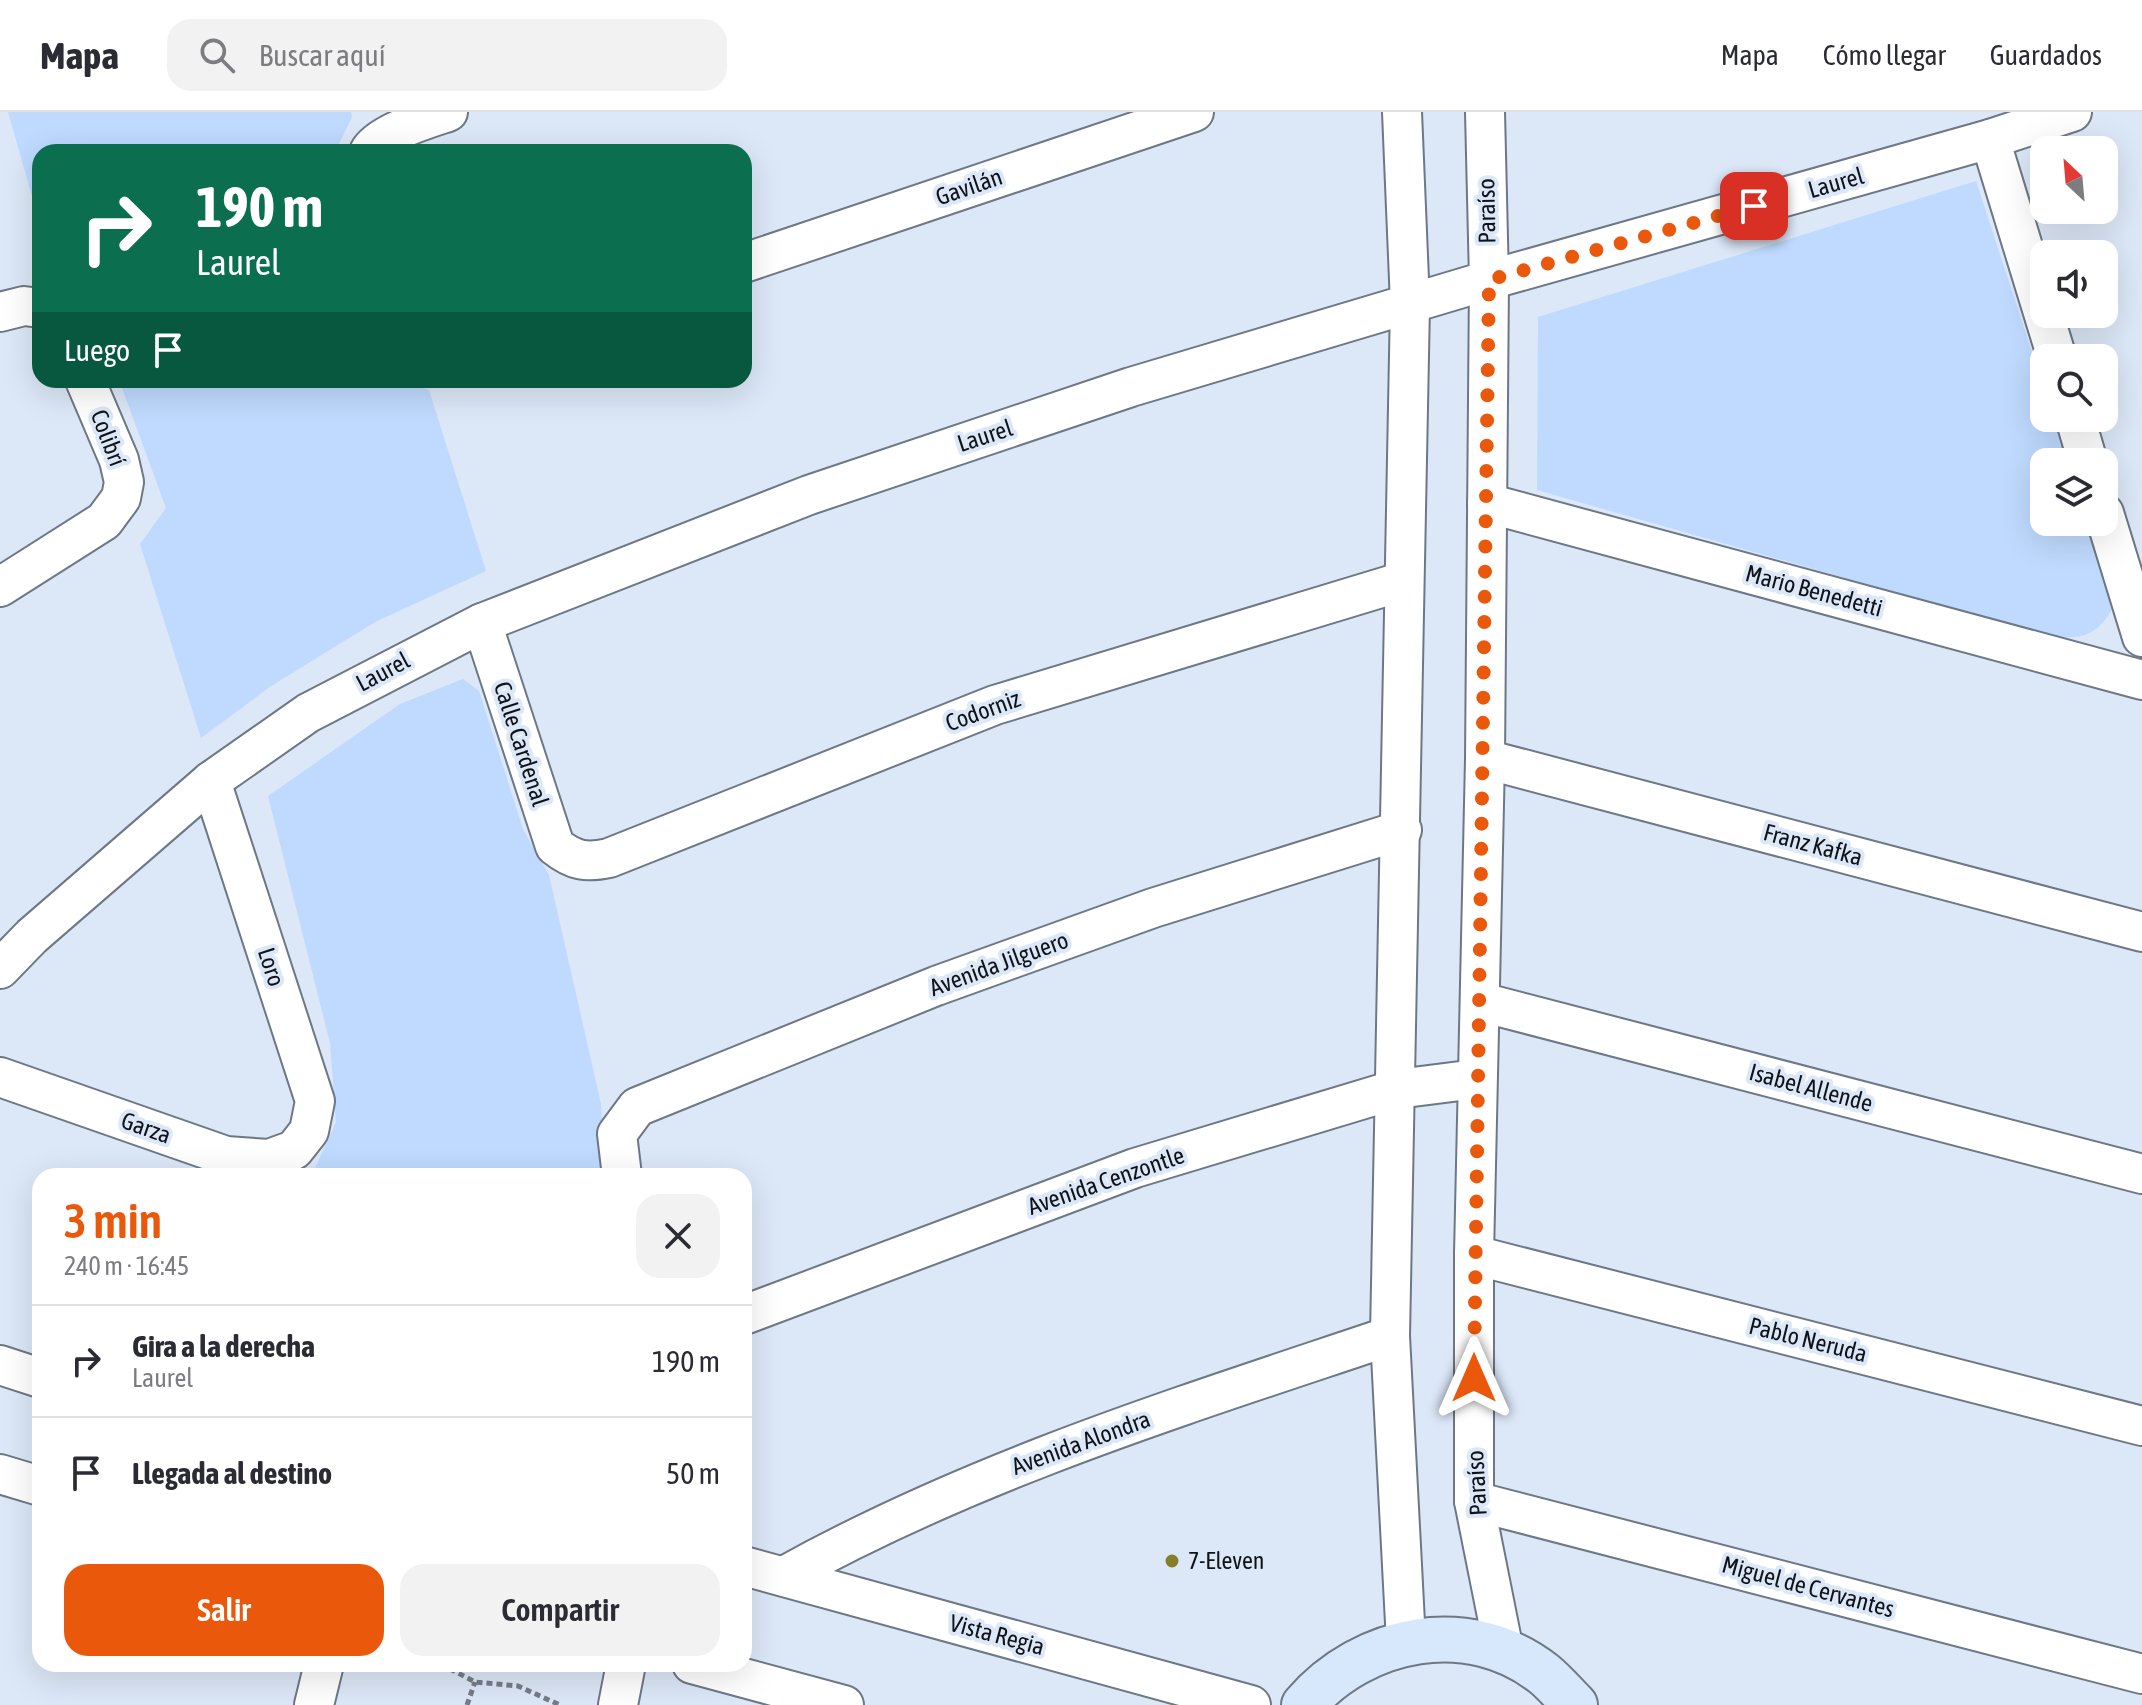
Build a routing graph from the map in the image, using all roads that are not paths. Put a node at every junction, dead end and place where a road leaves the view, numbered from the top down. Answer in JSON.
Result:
{"nodes":[{"id":1,"x":448,"y":112,"type":"edge"},
{"id":2,"x":1194,"y":112,"type":"edge"},
{"id":3,"x":1402,"y":112,"type":"edge"},
{"id":4,"x":1485,"y":112,"type":"edge"},
{"id":5,"x":2072,"y":112,"type":"edge"},
{"id":6,"x":1990,"y":139,"type":"junction"},
{"id":7,"x":380,"y":144,"type":"edge"},
{"id":8,"x":752,"y":260,"type":"edge"},
{"id":9,"x":1489,"y":280,"type":"junction"},
{"id":10,"x":1410,"y":304,"type":"junction"},
{"id":11,"x":32,"y":307,"type":"edge"},
{"id":12,"x":0,"y":312,"type":"edge"},
{"id":13,"x":2053,"y":344,"type":"edge"},
{"id":14,"x":88,"y":388,"type":"edge"},
{"id":15,"x":1487,"y":503,"type":"junction"},
{"id":16,"x":2111,"y":536,"type":"edge"},
{"id":17,"x":1404,"y":581,"type":"junction"},
{"id":18,"x":0,"y":587,"type":"edge"},
{"id":19,"x":482,"y":623,"type":"junction"},
{"id":20,"x":2142,"y":637,"type":"edge"},
{"id":21,"x":2142,"y":680,"type":"edge"},
{"id":22,"x":1485,"y":759,"type":"junction"},
{"id":23,"x":211,"y":781,"type":"junction"},
{"id":24,"x":1402,"y":830,"type":"junction"},
{"id":25,"x":571,"y":858,"type":"joint"},
{"id":26,"x":2142,"y":932,"type":"edge"},
{"id":27,"x":0,"y":969,"type":"edge"},
{"id":28,"x":1481,"y":1002,"type":"junction"},
{"id":29,"x":0,"y":1077,"type":"edge"},
{"id":30,"x":1476,"y":1079,"type":"junction"},
{"id":31,"x":1397,"y":1089,"type":"junction"},
{"id":32,"x":294,"y":1150,"type":"joint"},
{"id":33,"x":621,"y":1168,"type":"edge"},
{"id":34,"x":2142,"y":1174,"type":"edge"},
{"id":35,"x":1474,"y":1255,"type":"junction"},
{"id":36,"x":752,"y":1312,"type":"edge"},
{"id":37,"x":1390,"y":1336,"type":"junction"},
{"id":38,"x":0,"y":1365,"type":"edge"},
{"id":39,"x":32,"y":1375,"type":"edge"},
{"id":40,"x":2142,"y":1426,"type":"edge"},
{"id":41,"x":0,"y":1474,"type":"edge"},
{"id":42,"x":32,"y":1484,"type":"edge"},
{"id":43,"x":1474,"y":1501,"type":"junction"},
{"id":44,"x":752,"y":1568,"type":"edge"},
{"id":45,"x":784,"y":1576,"type":"junction"},
{"id":46,"x":1406,"y":1642,"type":"junction"},
{"id":47,"x":1504,"y":1651,"type":"junction"},
{"id":48,"x":322,"y":1672,"type":"edge"},
{"id":49,"x":624,"y":1672,"type":"edge"},
{"id":50,"x":722,"y":1672,"type":"edge"},
{"id":51,"x":2142,"y":1674,"type":"edge"},
{"id":52,"x":314,"y":1705,"type":"edge"},
{"id":53,"x":618,"y":1705,"type":"edge"},
{"id":54,"x":844,"y":1705,"type":"edge"},
{"id":55,"x":1251,"y":1705,"type":"edge"},
{"id":56,"x":1304,"y":1705,"type":"edge"},
{"id":57,"x":1575,"y":1705,"type":"edge"}],
"edges":[{"from":1,"to":7,"type":"street"},
{"from":2,"to":8,"type":"street","name":"Gavilán"},
{"from":3,"to":10,"type":"street"},
{"from":4,"to":9,"type":"street","name":"Paraíso"},
{"from":5,"to":6,"type":"street","name":"Laurel"},
{"from":6,"to":9,"type":"street","name":"Laurel"},
{"from":6,"to":13,"type":"street"},
{"from":9,"to":10,"type":"street","name":"Laurel"},
{"from":9,"to":15,"type":"street","name":"Paraíso"},
{"from":10,"to":17,"type":"street"},
{"from":10,"to":19,"type":"street","name":"Laurel"},
{"from":11,"to":12,"type":"street"},
{"from":14,"to":18,"type":"street","name":"Colibrí"},
{"from":15,"to":21,"type":"street","name":"Mario Benedetti"},
{"from":15,"to":22,"type":"street","name":"Paraíso"},
{"from":16,"to":20,"type":"street"},
{"from":17,"to":24,"type":"street"},
{"from":17,"to":25,"type":"street","name":"Codorniz"},
{"from":19,"to":23,"type":"street","name":"Laurel"},
{"from":19,"to":25,"type":"street","name":"Calle Cardenal"},
{"from":22,"to":26,"type":"street","name":"Franz Kafka"},
{"from":22,"to":28,"type":"street","name":"Paraíso"},
{"from":23,"to":27,"type":"street","name":"Laurel"},
{"from":23,"to":32,"type":"street","name":"Loro"},
{"from":24,"to":31,"type":"street"},
{"from":24,"to":33,"type":"street","name":"Avenida Jilguero"},
{"from":28,"to":30,"type":"street","name":"Paraíso"},
{"from":28,"to":34,"type":"street","name":"Isabel Allende"},
{"from":29,"to":32,"type":"street","name":"Garza"},
{"from":30,"to":31,"type":"street","name":"Avenida Cenzontle"},
{"from":30,"to":35,"type":"street","name":"Paraíso"},
{"from":31,"to":36,"type":"street","name":"Avenida Cenzontle"},
{"from":31,"to":37,"type":"street"},
{"from":35,"to":40,"type":"street","name":"Pablo Neruda"},
{"from":35,"to":43,"type":"street","name":"Paraíso"},
{"from":37,"to":45,"type":"street","name":"Avenida Alondra"},
{"from":37,"to":46,"type":"street"},
{"from":38,"to":39,"type":"street"},
{"from":41,"to":42,"type":"street"},
{"from":43,"to":47,"type":"street","name":"Paraíso"},
{"from":43,"to":51,"type":"street","name":"Miguel de Cervantes"},
{"from":44,"to":45,"type":"street","name":"Vista Regia"},
{"from":45,"to":55,"type":"street","name":"Vista Regia"},
{"from":46,"to":47,"type":"street"},
{"from":46,"to":56,"type":"street"},
{"from":47,"to":57,"type":"street"},
{"from":48,"to":52,"type":"street"},
{"from":49,"to":53,"type":"street"},
{"from":50,"to":54,"type":"street"}]}
